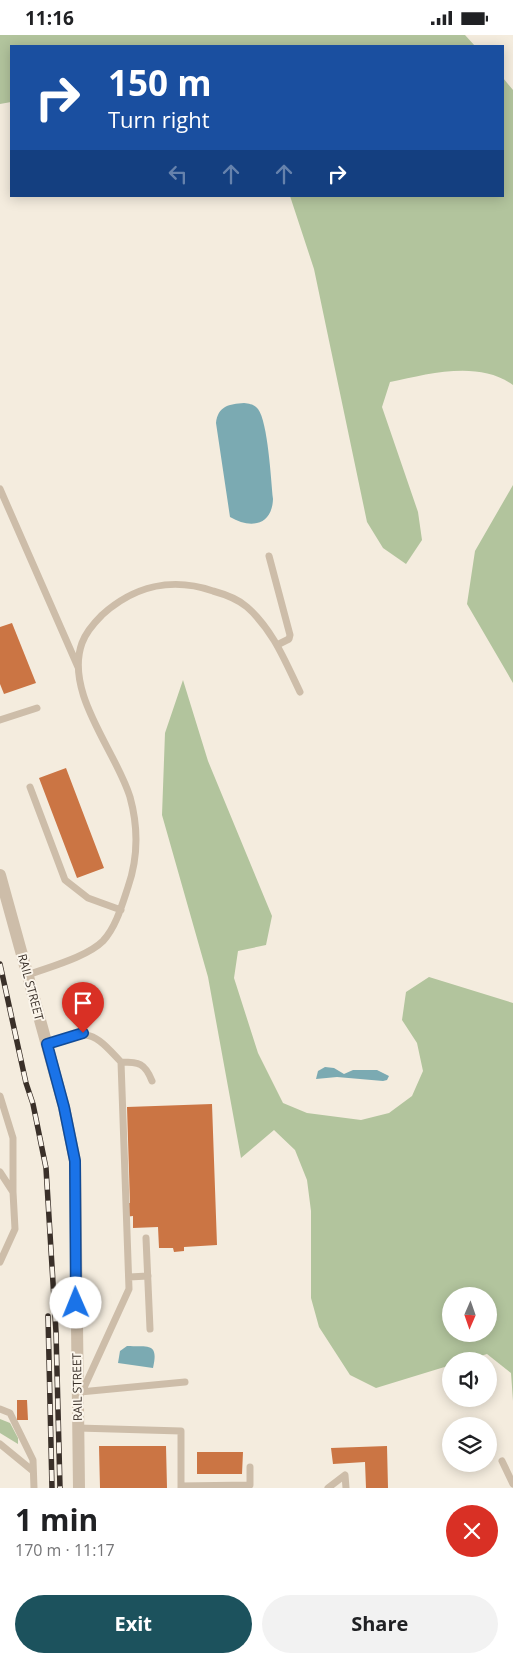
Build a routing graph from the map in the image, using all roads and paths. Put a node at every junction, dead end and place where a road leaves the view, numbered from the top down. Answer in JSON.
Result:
{"nodes":[{"id":1,"x":0,"y":489,"type":"edge"},
{"id":2,"x":269,"y":556,"type":"dead end"},
{"id":3,"x":277,"y":645,"type":"junction"},
{"id":4,"x":78,"y":667,"type":"junction"},
{"id":5,"x":300,"y":692,"type":"dead end"},
{"id":6,"x":38,"y":708,"type":"dead end"},
{"id":7,"x":0,"y":721,"type":"edge"},
{"id":8,"x":30,"y":787,"type":"dead end"},
{"id":9,"x":0,"y":875,"type":"edge"},
{"id":10,"x":120,"y":909,"type":"junction"},
{"id":11,"x":28,"y":975,"type":"junction"},
{"id":12,"x":47,"y":1044,"type":"junction"},
{"id":13,"x":121,"y":1062,"type":"junction"},
{"id":14,"x":152,"y":1081,"type":"dead end"},
{"id":15,"x":0,"y":1096,"type":"edge"},
{"id":16,"x":0,"y":1172,"type":"edge"},
{"id":17,"x":13,"y":1191,"type":"junction"},
{"id":18,"x":146,"y":1238,"type":"dead end"},
{"id":19,"x":0,"y":1262,"type":"edge"},
{"id":20,"x":129,"y":1277,"type":"junction"},
{"id":21,"x":148,"y":1277,"type":"junction"},
{"id":22,"x":150,"y":1329,"type":"dead end"},
{"id":23,"x":185,"y":1383,"type":"dead end"},
{"id":24,"x":80,"y":1393,"type":"junction"},
{"id":25,"x":0,"y":1409,"type":"edge"},
{"id":26,"x":78,"y":1428,"type":"junction"},
{"id":27,"x":0,"y":1444,"type":"edge"},
{"id":28,"x":502,"y":1461,"type":"dead end"},
{"id":29,"x":250,"y":1467,"type":"dead end"},
{"id":30,"x":33,"y":1471,"type":"junction"},
{"id":31,"x":513,"y":1484,"type":"edge"},
{"id":32,"x":181,"y":1487,"type":"edge"},
{"id":33,"x":34,"y":1488,"type":"edge"},
{"id":34,"x":79,"y":1488,"type":"edge"},
{"id":35,"x":328,"y":1488,"type":"edge"},
{"id":36,"x":346,"y":1488,"type":"edge"}],
"edges":[{"from":1,"to":4,"type":"lane"},
{"from":2,"to":3,"type":"lane"},
{"from":3,"to":4,"type":"lane"},
{"from":3,"to":5,"type":"lane"},
{"from":4,"to":10,"type":"lane"},
{"from":6,"to":7,"type":"lane"},
{"from":8,"to":10,"type":"lane"},
{"from":9,"to":11,"type":"street","name":"RAIL STREET"},
{"from":10,"to":11,"type":"lane"},
{"from":11,"to":12,"type":"street","name":"RAIL STREET"},
{"from":12,"to":13,"type":"lane"},
{"from":12,"to":24,"type":"street","name":"RAIL STREET"},
{"from":13,"to":14,"type":"lane"},
{"from":13,"to":20,"type":"lane"},
{"from":15,"to":17,"type":"lane"},
{"from":16,"to":17,"type":"lane"},
{"from":17,"to":19,"type":"lane"},
{"from":18,"to":21,"type":"lane"},
{"from":20,"to":21,"type":"lane"},
{"from":20,"to":24,"type":"lane"},
{"from":21,"to":22,"type":"lane"},
{"from":23,"to":24,"type":"lane"},
{"from":24,"to":26,"type":"street","name":"RAIL STREET"},
{"from":25,"to":30,"type":"lane"},
{"from":26,"to":32,"type":"lane"},
{"from":26,"to":34,"type":"street","name":"RAIL STREET"},
{"from":27,"to":30,"type":"lane"},
{"from":28,"to":31,"type":"lane"},
{"from":29,"to":32,"type":"lane"},
{"from":30,"to":33,"type":"lane"},
{"from":35,"to":36,"type":"lane"}]}
